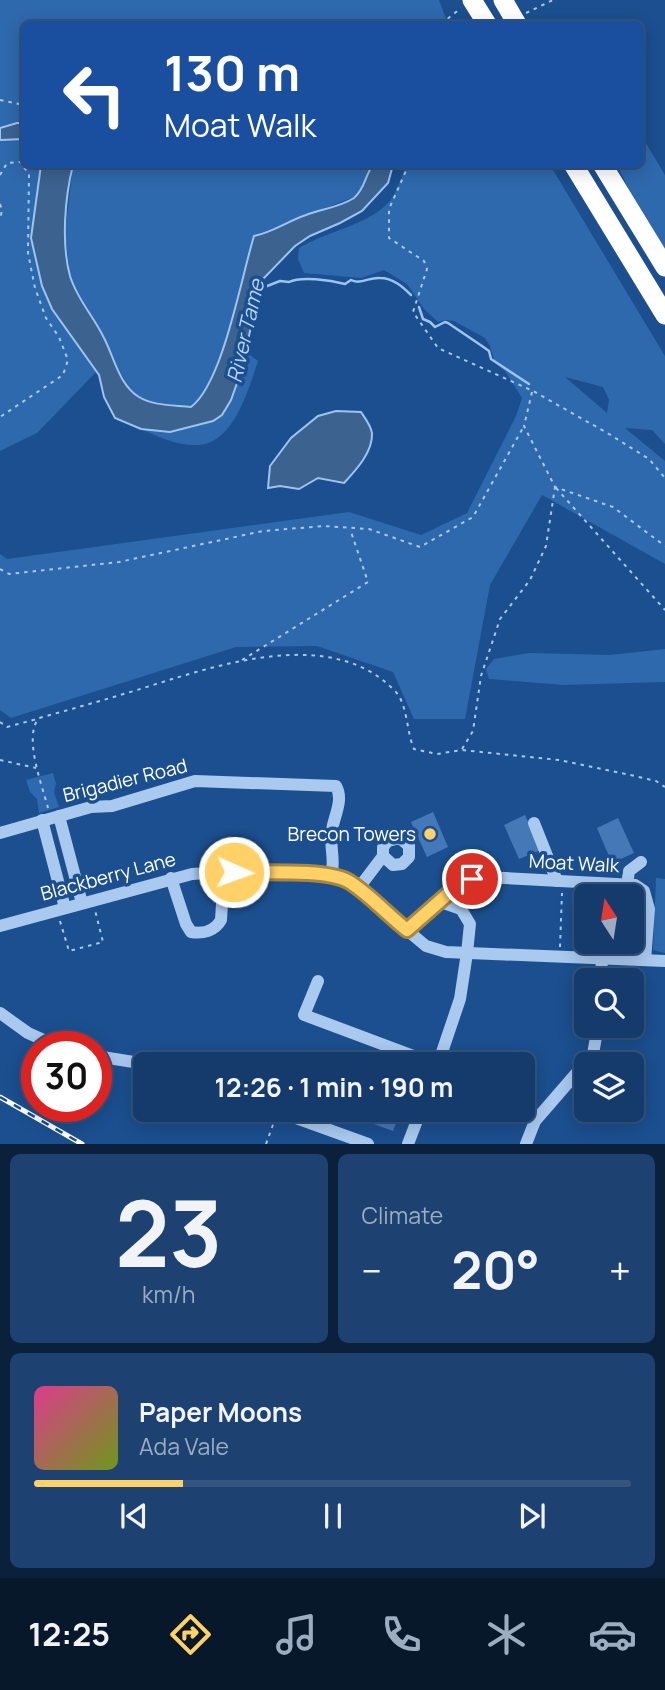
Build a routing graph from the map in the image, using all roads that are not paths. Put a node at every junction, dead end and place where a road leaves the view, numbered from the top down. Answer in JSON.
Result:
{"nodes":[{"id":1,"x":503,"y":0,"type":"edge"},
{"id":2,"x":468,"y":3,"type":"edge"},
{"id":3,"x":522,"y":19,"type":"edge"},
{"id":4,"x":484,"y":21,"type":"edge"},
{"id":5,"x":574,"y":168,"type":"edge"},
{"id":6,"x":603,"y":168,"type":"edge"},
{"id":7,"x":665,"y":267,"type":"edge"},
{"id":8,"x":665,"y":314,"type":"edge"},
{"id":9,"x":50,"y":818,"type":"junction"},
{"id":10,"x":534,"y":823,"type":"dead end"},
{"id":11,"x":0,"y":833,"type":"edge"},
{"id":12,"x":383,"y":856,"type":"dead end"},
{"id":13,"x":641,"y":862,"type":"dead end"},
{"id":14,"x":224,"y":872,"type":"junction"},
{"id":15,"x":331,"y":876,"type":"junction"},
{"id":16,"x":171,"y":878,"type":"junction"},
{"id":17,"x":559,"y":881,"type":"junction"},
{"id":18,"x":610,"y":884,"type":"edge"},
{"id":19,"x":627,"y":884,"type":"edge"},
{"id":20,"x":358,"y":889,"type":"junction"},
{"id":21,"x":644,"y":891,"type":"edge"},
{"id":22,"x":88,"y":901,"type":"junction"},
{"id":23,"x":441,"y":902,"type":"junction"},
{"id":24,"x":61,"y":909,"type":"junction"},
{"id":25,"x":0,"y":926,"type":"edge"},
{"id":26,"x":407,"y":930,"type":"junction"},
{"id":27,"x":467,"y":953,"type":"junction"},
{"id":28,"x":602,"y":958,"type":"junction"},
{"id":29,"x":645,"y":960,"type":"junction"},
{"id":30,"x":665,"y":961,"type":"edge"},
{"id":31,"x":602,"y":968,"type":"edge"},
{"id":32,"x":318,"y":981,"type":"dead end"},
{"id":33,"x":0,"y":1013,"type":"edge"},
{"id":34,"x":25,"y":1031,"type":"edge"},
{"id":35,"x":595,"y":1038,"type":"edge"},
{"id":36,"x":404,"y":1052,"type":"edge"},
{"id":37,"x":440,"y":1052,"type":"edge"},
{"id":38,"x":112,"y":1059,"type":"edge"},
{"id":39,"x":133,"y":1062,"type":"edge"},
{"id":40,"x":307,"y":1122,"type":"edge"},
{"id":41,"x":324,"y":1122,"type":"edge"},
{"id":42,"x":416,"y":1122,"type":"edge"},
{"id":43,"x":322,"y":1128,"type":"junction"},
{"id":44,"x":361,"y":1143,"type":"edge"},
{"id":45,"x":408,"y":1144,"type":"edge"},
{"id":46,"x":526,"y":1144,"type":"edge"}],
"edges":[{"from":1,"to":3,"type":"highway"},
{"from":2,"to":4,"type":"highway"},
{"from":5,"to":8,"type":"highway"},
{"from":6,"to":7,"type":"highway"},
{"from":9,"to":11,"type":"street","name":"Brigadier Road"},
{"from":9,"to":15,"type":"street","name":"Brigadier Road"},
{"from":9,"to":22,"type":"street"},
{"from":9,"to":24,"type":"street"},
{"from":10,"to":17,"type":"street"},
{"from":12,"to":20,"type":"street"},
{"from":13,"to":19,"type":"street"},
{"from":14,"to":15,"type":"street","name":"Blackberry Lane"},
{"from":14,"to":16,"type":"street","name":"Blackberry Lane"},
{"from":14,"to":16,"type":"street"},
{"from":15,"to":20,"type":"street","name":"Blackberry Lane"},
{"from":16,"to":22,"type":"street","name":"Blackberry Lane"},
{"from":17,"to":18,"type":"street","name":"Moat Walk"},
{"from":17,"to":23,"type":"street","name":"Moat Walk"},
{"from":20,"to":26,"type":"street","name":"Blackberry Lane"},
{"from":21,"to":29,"type":"street","name":"Moat Walk"},
{"from":22,"to":24,"type":"street","name":"Blackberry Lane"},
{"from":23,"to":26,"type":"street","name":"Moat Walk"},
{"from":23,"to":27,"type":"street"},
{"from":24,"to":25,"type":"street","name":"Blackberry Lane"},
{"from":26,"to":27,"type":"street","name":"Blackberry Lane"},
{"from":27,"to":28,"type":"street","name":"Blackberry Lane"},
{"from":27,"to":37,"type":"street"},
{"from":28,"to":29,"type":"street","name":"Blackberry Lane"},
{"from":28,"to":31,"type":"street"},
{"from":29,"to":30,"type":"street","name":"Blackberry Lane"},
{"from":32,"to":36,"type":"street"},
{"from":33,"to":34,"type":"street"},
{"from":35,"to":46,"type":"street"},
{"from":38,"to":39,"type":"street"},
{"from":40,"to":43,"type":"street"},
{"from":41,"to":43,"type":"street"},
{"from":42,"to":45,"type":"street"},
{"from":43,"to":44,"type":"street"}]}
